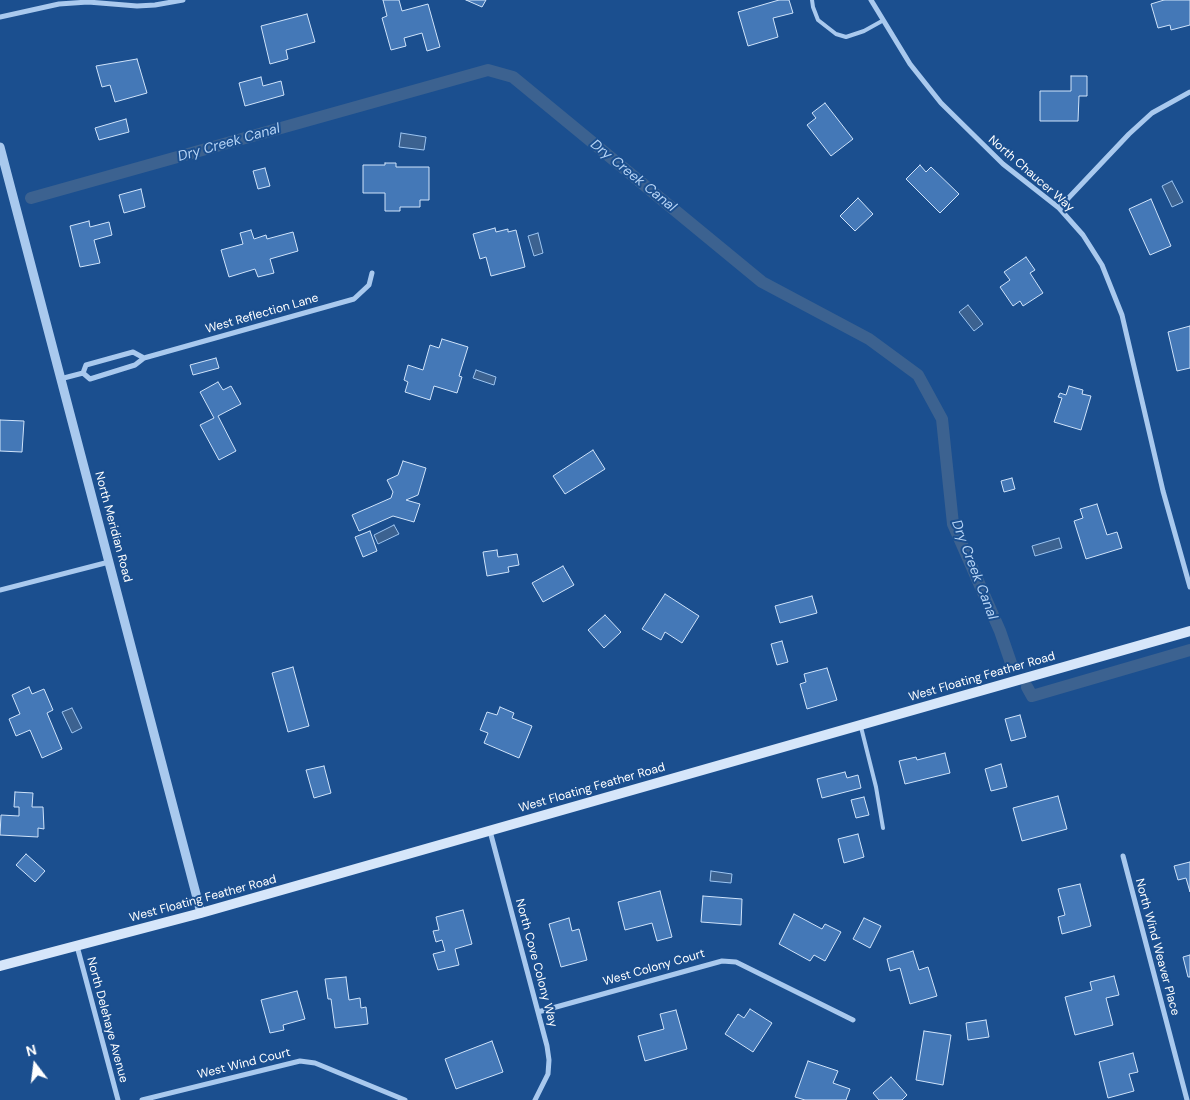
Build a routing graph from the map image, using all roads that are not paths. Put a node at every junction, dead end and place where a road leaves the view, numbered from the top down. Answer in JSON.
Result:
{"nodes":[{"id":1,"x":183,"y":0,"type":"edge"},
{"id":2,"x":812,"y":0,"type":"edge"},
{"id":3,"x":871,"y":0,"type":"edge"},
{"id":4,"x":0,"y":17,"type":"edge"},
{"id":5,"x":882,"y":21,"type":"junction"},
{"id":6,"x":1190,"y":92,"type":"edge"},
{"id":7,"x":0,"y":147,"type":"edge"},
{"id":8,"x":1059,"y":208,"type":"junction"},
{"id":9,"x":372,"y":273,"type":"dead end"},
{"id":10,"x":144,"y":358,"type":"junction"},
{"id":11,"x":83,"y":373,"type":"junction"},
{"id":12,"x":60,"y":379,"type":"junction"},
{"id":13,"x":109,"y":562,"type":"junction"},
{"id":14,"x":1190,"y":587,"type":"edge"},
{"id":15,"x":0,"y":590,"type":"edge"},
{"id":16,"x":1190,"y":630,"type":"edge"},
{"id":17,"x":860,"y":724,"type":"junction"},
{"id":18,"x":883,"y":828,"type":"dead end"},
{"id":19,"x":490,"y":831,"type":"junction"},
{"id":20,"x":1123,"y":856,"type":"dead end"},
{"id":21,"x":201,"y":913,"type":"junction"},
{"id":22,"x":77,"y":945,"type":"junction"},
{"id":23,"x":0,"y":966,"type":"edge"},
{"id":24,"x":538,"y":1012,"type":"junction"},
{"id":25,"x":853,"y":1020,"type":"dead end"},
{"id":26,"x":118,"y":1100,"type":"edge"},
{"id":27,"x":142,"y":1100,"type":"edge"},
{"id":28,"x":405,"y":1100,"type":"edge"},
{"id":29,"x":535,"y":1100,"type":"edge"},
{"id":30,"x":1187,"y":1100,"type":"edge"}],
"edges":[{"from":1,"to":4,"type":"street"},
{"from":2,"to":5,"type":"lane"},
{"from":3,"to":5,"type":"street","name":"North Chaucer Way"},
{"from":5,"to":8,"type":"street","name":"North Chaucer Way"},
{"from":6,"to":8,"type":"street"},
{"from":7,"to":12,"type":"street","name":"North Meridian Road"},
{"from":8,"to":14,"type":"street","name":"North Chaucer Way"},
{"from":9,"to":10,"type":"street","name":"West Reflection Lane"},
{"from":10,"to":11,"type":"street","name":"West Reflection Lane"},
{"from":10,"to":11,"type":"street","name":"West Reflection Lane"},
{"from":11,"to":12,"type":"street","name":"West Reflection Lane"},
{"from":12,"to":13,"type":"street","name":"North Meridian Road"},
{"from":13,"to":15,"type":"street"},
{"from":13,"to":21,"type":"street","name":"North Meridian Road"},
{"from":16,"to":17,"type":"main road","name":"West Floating Feather Road"},
{"from":17,"to":18,"type":"lane"},
{"from":17,"to":19,"type":"main road","name":"West Floating Feather Road"},
{"from":19,"to":21,"type":"main road","name":"West Floating Feather Road"},
{"from":19,"to":24,"type":"street","name":"North Cove Colony Way"},
{"from":20,"to":30,"type":"street","name":"North Wind Weaver Place"},
{"from":21,"to":22,"type":"main road","name":"West Floating Feather Road"},
{"from":22,"to":23,"type":"main road","name":"West Floating Feather Road"},
{"from":22,"to":26,"type":"street","name":"North Delehaye Avenue"},
{"from":24,"to":25,"type":"street","name":"West Colony Court"},
{"from":24,"to":29,"type":"street","name":"North Cove Colony Way"},
{"from":27,"to":28,"type":"street","name":"West Wind Court"}]}
